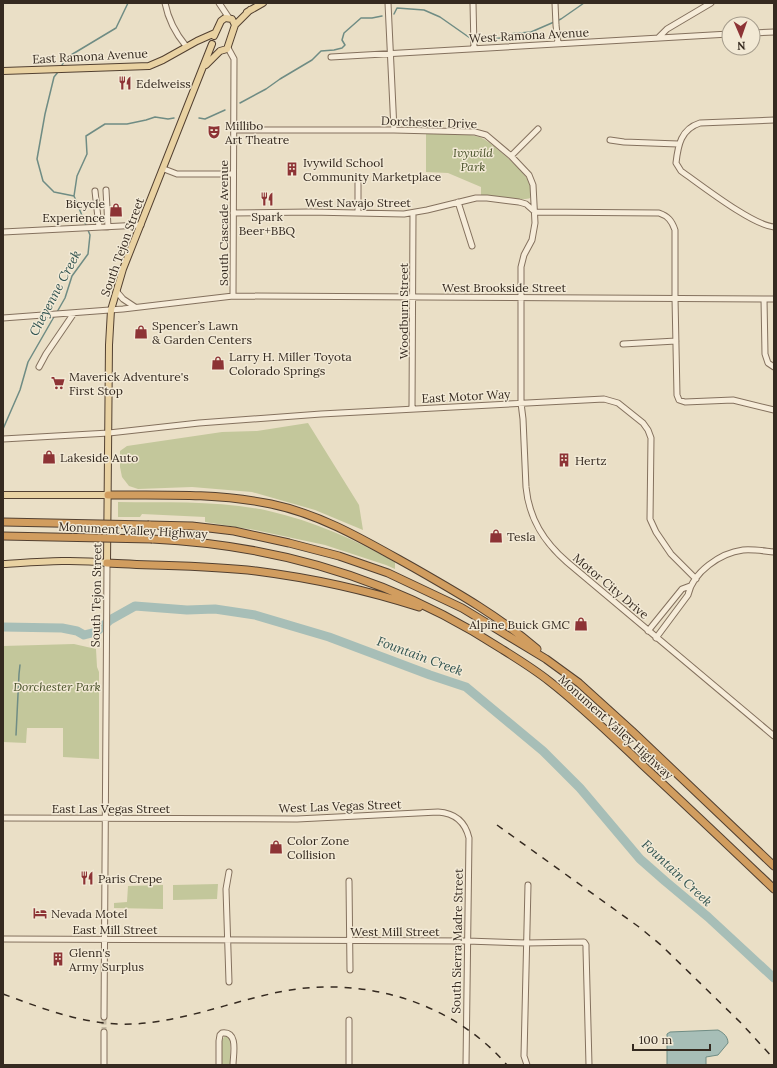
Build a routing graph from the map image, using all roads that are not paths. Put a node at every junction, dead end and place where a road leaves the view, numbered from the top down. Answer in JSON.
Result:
{"nodes":[{"id":1,"x":165,"y":3,"type":"edge"},
{"id":2,"x":219,"y":3,"type":"edge"},
{"id":3,"x":263,"y":3,"type":"edge"},
{"id":4,"x":388,"y":3,"type":"edge"},
{"id":5,"x":473,"y":3,"type":"edge"},
{"id":6,"x":555,"y":3,"type":"edge"},
{"id":7,"x":711,"y":3,"type":"edge"},
{"id":8,"x":222,"y":9,"type":"junction"},
{"id":9,"x":221,"y":21,"type":"junction"},
{"id":10,"x":232,"y":21,"type":"junction"},
{"id":11,"x":774,"y":32,"type":"edge"},
{"id":12,"x":215,"y":33,"type":"junction"},
{"id":13,"x":761,"y":33,"type":"edge"},
{"id":14,"x":721,"y":34,"type":"edge"},
{"id":15,"x":658,"y":38,"type":"junction"},
{"id":16,"x":197,"y":41,"type":"junction"},
{"id":17,"x":558,"y":43,"type":"junction"},
{"id":18,"x":212,"y":44,"type":"junction"},
{"id":19,"x":186,"y":46,"type":"junction"},
{"id":20,"x":474,"y":48,"type":"junction"},
{"id":21,"x":230,"y":50,"type":"junction"},
{"id":22,"x":220,"y":51,"type":"junction"},
{"id":23,"x":391,"y":54,"type":"junction"},
{"id":24,"x":331,"y":57,"type":"dead end"},
{"id":25,"x":3,"y":70,"type":"edge"},
{"id":26,"x":203,"y":70,"type":"junction"},
{"id":27,"x":774,"y":120,"type":"edge"},
{"id":28,"x":538,"y":129,"type":"dead end"},
{"id":29,"x":234,"y":130,"type":"junction"},
{"id":30,"x":394,"y":130,"type":"junction"},
{"id":31,"x":610,"y":140,"type":"dead end"},
{"id":32,"x":678,"y":144,"type":"junction"},
{"id":33,"x":511,"y":156,"type":"junction"},
{"id":34,"x":164,"y":169,"type":"junction"},
{"id":35,"x":233,"y":174,"type":"junction"},
{"id":36,"x":358,"y":179,"type":"dead end"},
{"id":37,"x":106,"y":190,"type":"dead end"},
{"id":38,"x":95,"y":191,"type":"dead end"},
{"id":39,"x":458,"y":202,"type":"junction"},
{"id":40,"x":535,"y":212,"type":"junction"},
{"id":41,"x":233,"y":213,"type":"junction"},
{"id":42,"x":358,"y":213,"type":"junction"},
{"id":43,"x":413,"y":213,"type":"junction"},
{"id":44,"x":141,"y":225,"type":"junction"},
{"id":45,"x":108,"y":226,"type":"junction"},
{"id":46,"x":99,"y":227,"type":"junction"},
{"id":47,"x":774,"y":227,"type":"edge"},
{"id":48,"x":3,"y":232,"type":"edge"},
{"id":49,"x":472,"y":246,"type":"dead end"},
{"id":50,"x":116,"y":292,"type":"junction"},
{"id":51,"x":233,"y":296,"type":"junction"},
{"id":52,"x":413,"y":297,"type":"junction"},
{"id":53,"x":521,"y":297,"type":"junction"},
{"id":54,"x":675,"y":298,"type":"junction"},
{"id":55,"x":764,"y":299,"type":"junction"},
{"id":56,"x":774,"y":299,"type":"edge"},
{"id":57,"x":135,"y":308,"type":"junction"},
{"id":58,"x":111,"y":310,"type":"junction"},
{"id":59,"x":74,"y":313,"type":"junction"},
{"id":60,"x":3,"y":318,"type":"edge"},
{"id":61,"x":676,"y":341,"type":"junction"},
{"id":62,"x":624,"y":344,"type":"dead end"},
{"id":63,"x":39,"y":367,"type":"dead end"},
{"id":64,"x":774,"y":367,"type":"edge"},
{"id":65,"x":521,"y":403,"type":"junction"},
{"id":66,"x":412,"y":409,"type":"junction"},
{"id":67,"x":774,"y":410,"type":"edge"},
{"id":68,"x":109,"y":433,"type":"junction"},
{"id":69,"x":4,"y":439,"type":"edge"},
{"id":70,"x":4,"y":495,"type":"edge"},
{"id":71,"x":108,"y":495,"type":"junction"},
{"id":72,"x":3,"y":522,"type":"edge"},
{"id":73,"x":3,"y":536,"type":"edge"},
{"id":74,"x":774,"y":552,"type":"edge"},
{"id":75,"x":107,"y":563,"type":"junction"},
{"id":76,"x":4,"y":564,"type":"edge"},
{"id":77,"x":696,"y":579,"type":"junction"},
{"id":78,"x":690,"y":586,"type":"junction"},
{"id":79,"x":442,"y":614,"type":"junction"},
{"id":80,"x":648,"y":631,"type":"junction"},
{"id":81,"x":656,"y":638,"type":"junction"},
{"id":82,"x":560,"y":668,"type":"junction"},
{"id":83,"x":774,"y":736,"type":"edge"},
{"id":84,"x":3,"y":818,"type":"edge"},
{"id":85,"x":105,"y":818,"type":"junction"},
{"id":86,"x":218,"y":818,"type":"joint"},
{"id":87,"x":460,"y":820,"type":"joint"},
{"id":88,"x":774,"y":866,"type":"edge"},
{"id":89,"x":229,"y":872,"type":"dead end"},
{"id":90,"x":349,"y":881,"type":"dead end"},
{"id":91,"x":528,"y":885,"type":"dead end"},
{"id":92,"x":774,"y":889,"type":"edge"},
{"id":93,"x":3,"y":939,"type":"edge"},
{"id":94,"x":105,"y":939,"type":"junction"},
{"id":95,"x":227,"y":940,"type":"junction"},
{"id":96,"x":349,"y":941,"type":"junction"},
{"id":97,"x":467,"y":941,"type":"junction"},
{"id":98,"x":526,"y":943,"type":"junction"},
{"id":99,"x":350,"y":970,"type":"dead end"},
{"id":100,"x":229,"y":982,"type":"dead end"},
{"id":101,"x":104,"y":1018,"type":"tunnel mouth"},
{"id":102,"x":349,"y":1020,"type":"dead end"},
{"id":103,"x":104,"y":1032,"type":"tunnel mouth"},
{"id":104,"x":104,"y":1065,"type":"edge"},
{"id":105,"x":219,"y":1065,"type":"edge"},
{"id":106,"x":233,"y":1065,"type":"edge"},
{"id":107,"x":349,"y":1065,"type":"edge"},
{"id":108,"x":466,"y":1065,"type":"edge"},
{"id":109,"x":527,"y":1065,"type":"edge"},
{"id":110,"x":589,"y":1065,"type":"edge"}],
"edges":[{"from":1,"to":19,"type":"street"},
{"from":2,"to":8,"type":"street"},
{"from":3,"to":10,"type":"main road"},
{"from":4,"to":23,"type":"street"},
{"from":5,"to":20,"type":"street"},
{"from":6,"to":17,"type":"street"},
{"from":7,"to":15,"type":"street"},
{"from":8,"to":9,"type":"street"},
{"from":8,"to":10,"type":"street"},
{"from":9,"to":10,"type":"main road"},
{"from":9,"to":12,"type":"main road","name":"South Tejon Street"},
{"from":10,"to":21,"type":"main road"},
{"from":11,"to":13,"type":"street"},
{"from":12,"to":16,"type":"main road","name":"East Ramona Avenue"},
{"from":12,"to":18,"type":"main road","name":"South Tejon Street"},
{"from":14,"to":15,"type":"street","name":"West Ramona Avenue"},
{"from":15,"to":17,"type":"street","name":"West Ramona Avenue"},
{"from":16,"to":18,"type":"main road"},
{"from":16,"to":19,"type":"main road","name":"East Ramona Avenue"},
{"from":17,"to":20,"type":"street","name":"West Ramona Avenue"},
{"from":18,"to":22,"type":"main road"},
{"from":18,"to":26,"type":"main road","name":"South Tejon Street"},
{"from":19,"to":25,"type":"main road","name":"East Ramona Avenue"},
{"from":20,"to":23,"type":"street","name":"West Ramona Avenue"},
{"from":21,"to":22,"type":"main road"},
{"from":21,"to":29,"type":"street","name":"South Cascade Avenue"},
{"from":22,"to":26,"type":"main road"},
{"from":23,"to":24,"type":"street","name":"West Ramona Avenue"},
{"from":23,"to":30,"type":"street"},
{"from":26,"to":34,"type":"main road","name":"South Tejon Street"},
{"from":27,"to":32,"type":"street"},
{"from":28,"to":33,"type":"street"},
{"from":29,"to":30,"type":"street","name":"Dorchester Drive"},
{"from":29,"to":35,"type":"street","name":"South Cascade Avenue"},
{"from":30,"to":33,"type":"street","name":"Dorchester Drive"},
{"from":31,"to":32,"type":"street"},
{"from":32,"to":47,"type":"street"},
{"from":33,"to":40,"type":"street","name":"Dorchester Drive"},
{"from":34,"to":35,"type":"street"},
{"from":34,"to":44,"type":"main road","name":"South Tejon Street"},
{"from":35,"to":41,"type":"street","name":"South Cascade Avenue"},
{"from":36,"to":42,"type":"street"},
{"from":37,"to":45,"type":"street"},
{"from":38,"to":46,"type":"street"},
{"from":39,"to":40,"type":"street","name":"West Navajo Street"},
{"from":39,"to":43,"type":"street","name":"West Navajo Street"},
{"from":39,"to":49,"type":"street"},
{"from":40,"to":53,"type":"street","name":"Dorchester Drive"},
{"from":40,"to":54,"type":"street"},
{"from":41,"to":42,"type":"street","name":"West Navajo Street"},
{"from":41,"to":51,"type":"street","name":"South Cascade Avenue"},
{"from":42,"to":43,"type":"street","name":"West Navajo Street"},
{"from":43,"to":52,"type":"street","name":"Woodburn Street"},
{"from":44,"to":45,"type":"street"},
{"from":44,"to":50,"type":"main road","name":"South Tejon Street"},
{"from":45,"to":46,"type":"street"},
{"from":46,"to":48,"type":"street"},
{"from":50,"to":57,"type":"street"},
{"from":50,"to":58,"type":"main road","name":"South Tejon Street"},
{"from":51,"to":52,"type":"street","name":"West Brookside Street"},
{"from":51,"to":57,"type":"street","name":"West Brookside Street"},
{"from":52,"to":53,"type":"street","name":"West Brookside Street"},
{"from":52,"to":66,"type":"street","name":"Woodburn Street"},
{"from":53,"to":54,"type":"street","name":"West Brookside Street"},
{"from":53,"to":65,"type":"street","name":"Motor City Drive"},
{"from":54,"to":55,"type":"street","name":"West Brookside Street"},
{"from":54,"to":61,"type":"street"},
{"from":55,"to":56,"type":"street","name":"West Brookside Street"},
{"from":55,"to":64,"type":"street"},
{"from":57,"to":58,"type":"street","name":"West Brookside Street"},
{"from":58,"to":59,"type":"street","name":"West Brookside Street"},
{"from":58,"to":68,"type":"main road","name":"South Tejon Street"},
{"from":59,"to":60,"type":"street","name":"West Brookside Street"},
{"from":59,"to":63,"type":"street"},
{"from":61,"to":62,"type":"street"},
{"from":61,"to":67,"type":"street"},
{"from":65,"to":66,"type":"street","name":"East Motor Way"},
{"from":65,"to":77,"type":"street","name":"East Motor Way"},
{"from":65,"to":80,"type":"street","name":"Motor City Drive"},
{"from":66,"to":68,"type":"street","name":"East Motor Way"},
{"from":68,"to":69,"type":"street","name":"East Motor Way"},
{"from":68,"to":71,"type":"main road","name":"South Tejon Street"},
{"from":70,"to":71,"type":"main road"},
{"from":71,"to":75,"type":"main road","name":"South Tejon Street"},
{"from":71,"to":82,"type":"highway"},
{"from":72,"to":82,"type":"highway","name":"Monument Valley Highway","bridge":true},
{"from":73,"to":79,"type":"highway","name":"Monument Valley Highway","bridge":true},
{"from":74,"to":77,"type":"street"},
{"from":75,"to":76,"type":"main road"},
{"from":75,"to":79,"type":"highway"},
{"from":75,"to":85,"type":"street","name":"South Tejon Street"},
{"from":77,"to":78,"type":"street"},
{"from":78,"to":80,"type":"street"},
{"from":78,"to":81,"type":"street"},
{"from":79,"to":92,"type":"highway","name":"Monument Valley Highway"},
{"from":80,"to":81,"type":"street","name":"Motor City Drive"},
{"from":81,"to":83,"type":"street","name":"Motor City Drive"},
{"from":82,"to":88,"type":"highway","name":"Monument Valley Highway"},
{"from":84,"to":85,"type":"street","name":"East Las Vegas Street"},
{"from":85,"to":86,"type":"street","name":"East Las Vegas Street"},
{"from":85,"to":94,"type":"street","name":"South Tejon Street"},
{"from":86,"to":87,"type":"street","name":"West Las Vegas Street"},
{"from":87,"to":97,"type":"street","name":"South Sierra Madre Street"},
{"from":89,"to":95,"type":"street"},
{"from":90,"to":96,"type":"street"},
{"from":91,"to":98,"type":"street"},
{"from":93,"to":94,"type":"street","name":"East Mill Street"},
{"from":94,"to":95,"type":"street","name":"East Mill Street"},
{"from":94,"to":101,"type":"street","name":"South Tejon Street"},
{"from":95,"to":96,"type":"street","name":"West Mill Street"},
{"from":95,"to":100,"type":"street"},
{"from":96,"to":97,"type":"street","name":"West Mill Street"},
{"from":96,"to":99,"type":"street"},
{"from":97,"to":98,"type":"street","name":"West Mill Street"},
{"from":97,"to":108,"type":"street","name":"South Sierra Madre Street"},
{"from":98,"to":109,"type":"street"},
{"from":98,"to":110,"type":"street","name":"West Mill Street"},
{"from":102,"to":107,"type":"street"},
{"from":103,"to":104,"type":"street"},
{"from":105,"to":106,"type":"street"}]}
